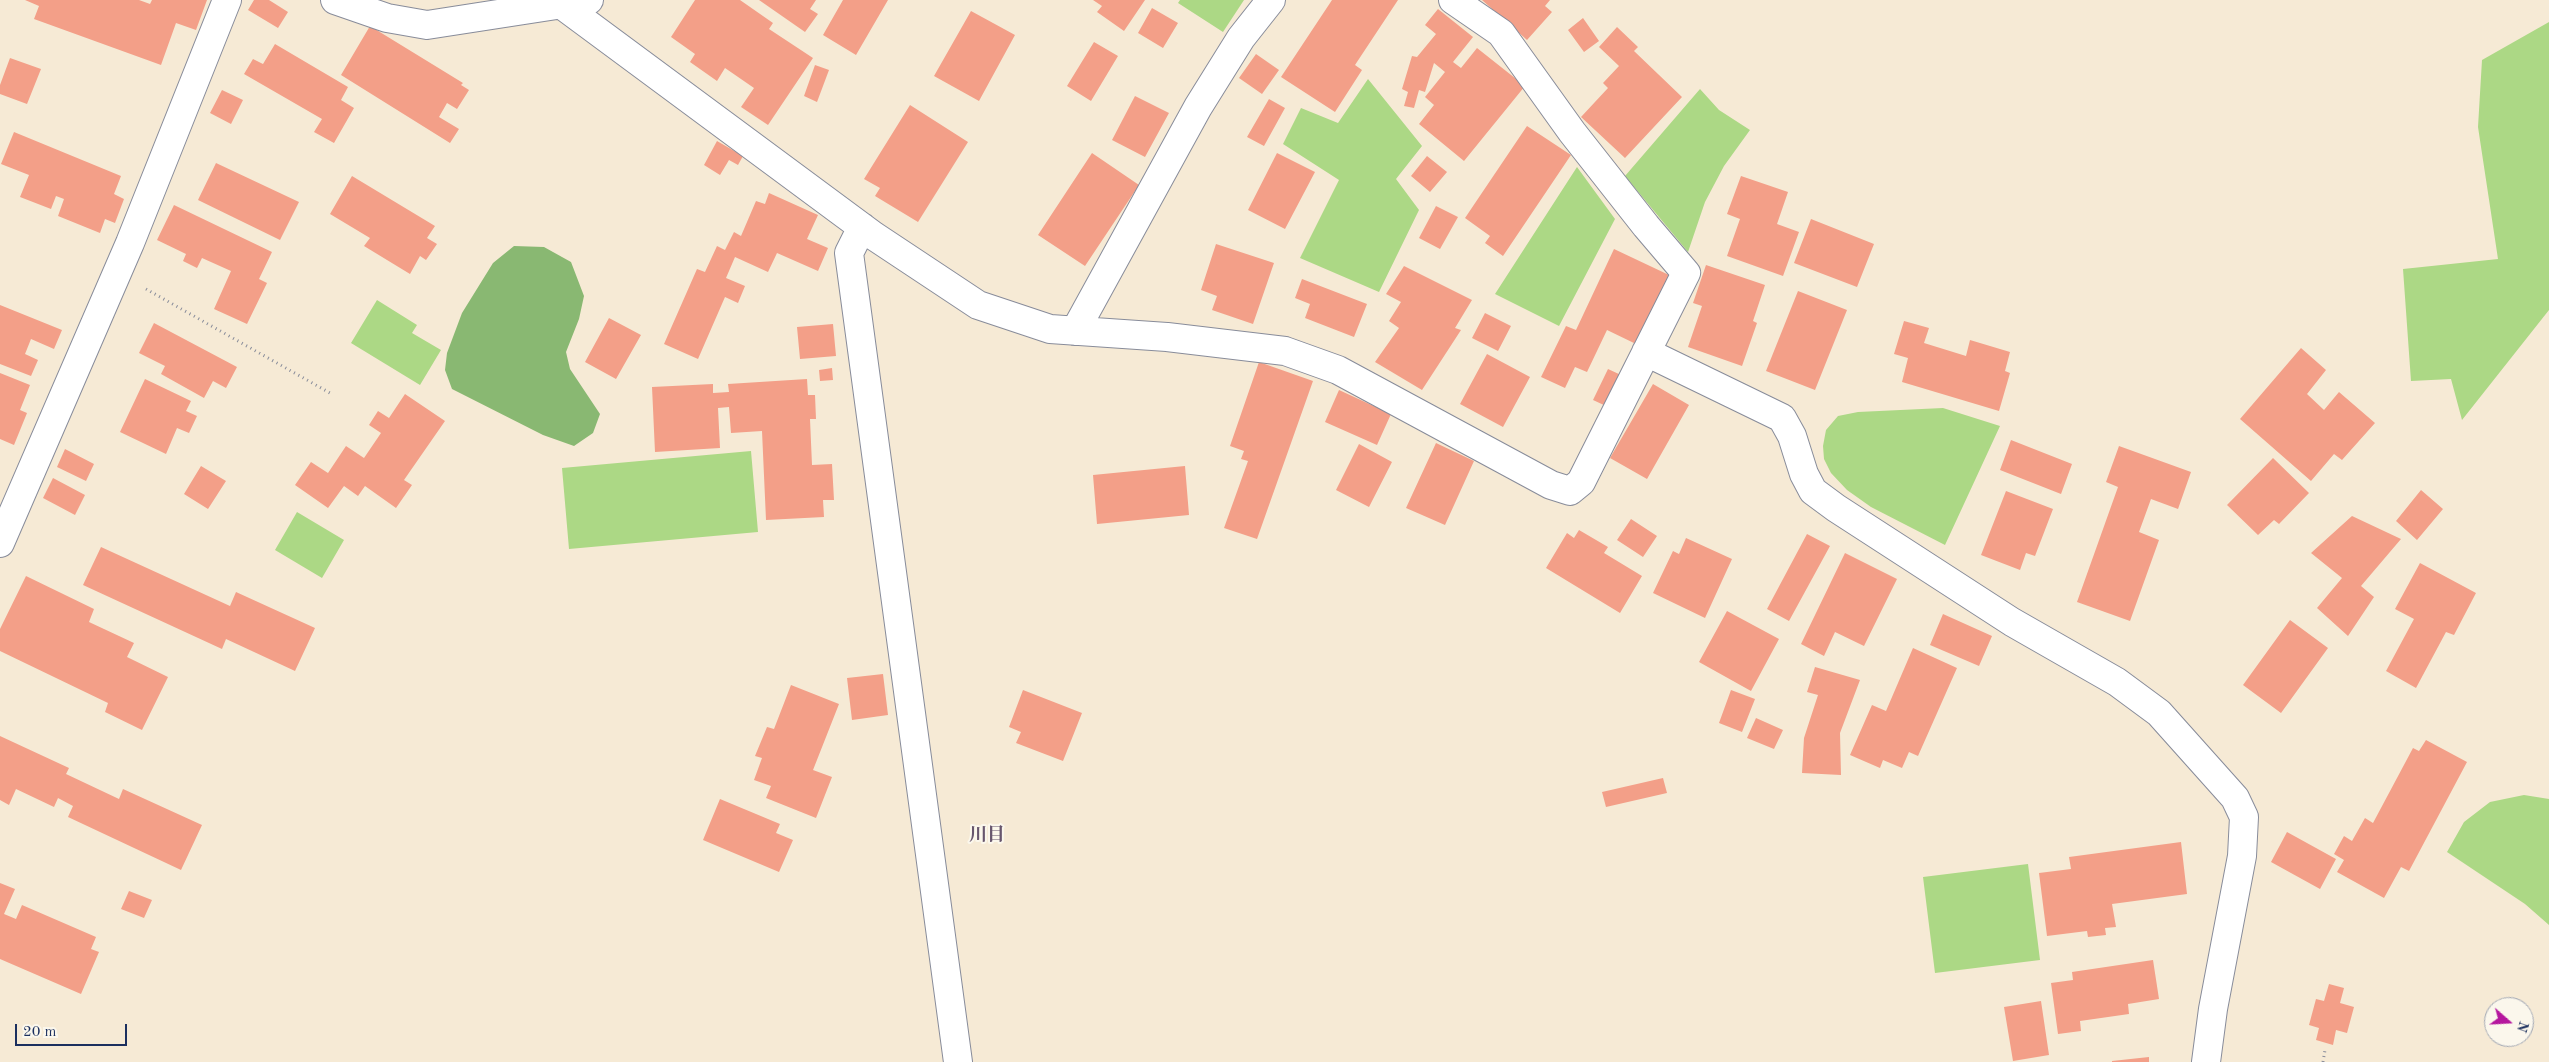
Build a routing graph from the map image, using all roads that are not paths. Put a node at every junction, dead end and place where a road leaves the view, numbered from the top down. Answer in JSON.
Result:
{"nodes":[{"id":1,"x":227,"y":0,"type":"edge"},
{"id":2,"x":335,"y":0,"type":"edge"},
{"id":3,"x":589,"y":0,"type":"edge"},
{"id":4,"x":1271,"y":0,"type":"edge"},
{"id":5,"x":1453,"y":0,"type":"edge"},
{"id":6,"x":562,"y":4,"type":"junction"},
{"id":7,"x":862,"y":227,"type":"junction"},
{"id":8,"x":1075,"y":330,"type":"junction"},
{"id":9,"x":1646,"y":352,"type":"junction"},
{"id":10,"x":0,"y":543,"type":"edge"},
{"id":11,"x":958,"y":1062,"type":"edge"},
{"id":12,"x":2206,"y":1062,"type":"edge"}],
"edges":[{"from":1,"to":10,"type":"street"},
{"from":2,"to":6,"type":"street"},
{"from":3,"to":6,"type":"street"},
{"from":4,"to":8,"type":"street"},
{"from":5,"to":9,"type":"street"},
{"from":6,"to":7,"type":"street"},
{"from":7,"to":8,"type":"street"},
{"from":7,"to":11,"type":"street"},
{"from":8,"to":9,"type":"street"},
{"from":9,"to":12,"type":"street"}]}
